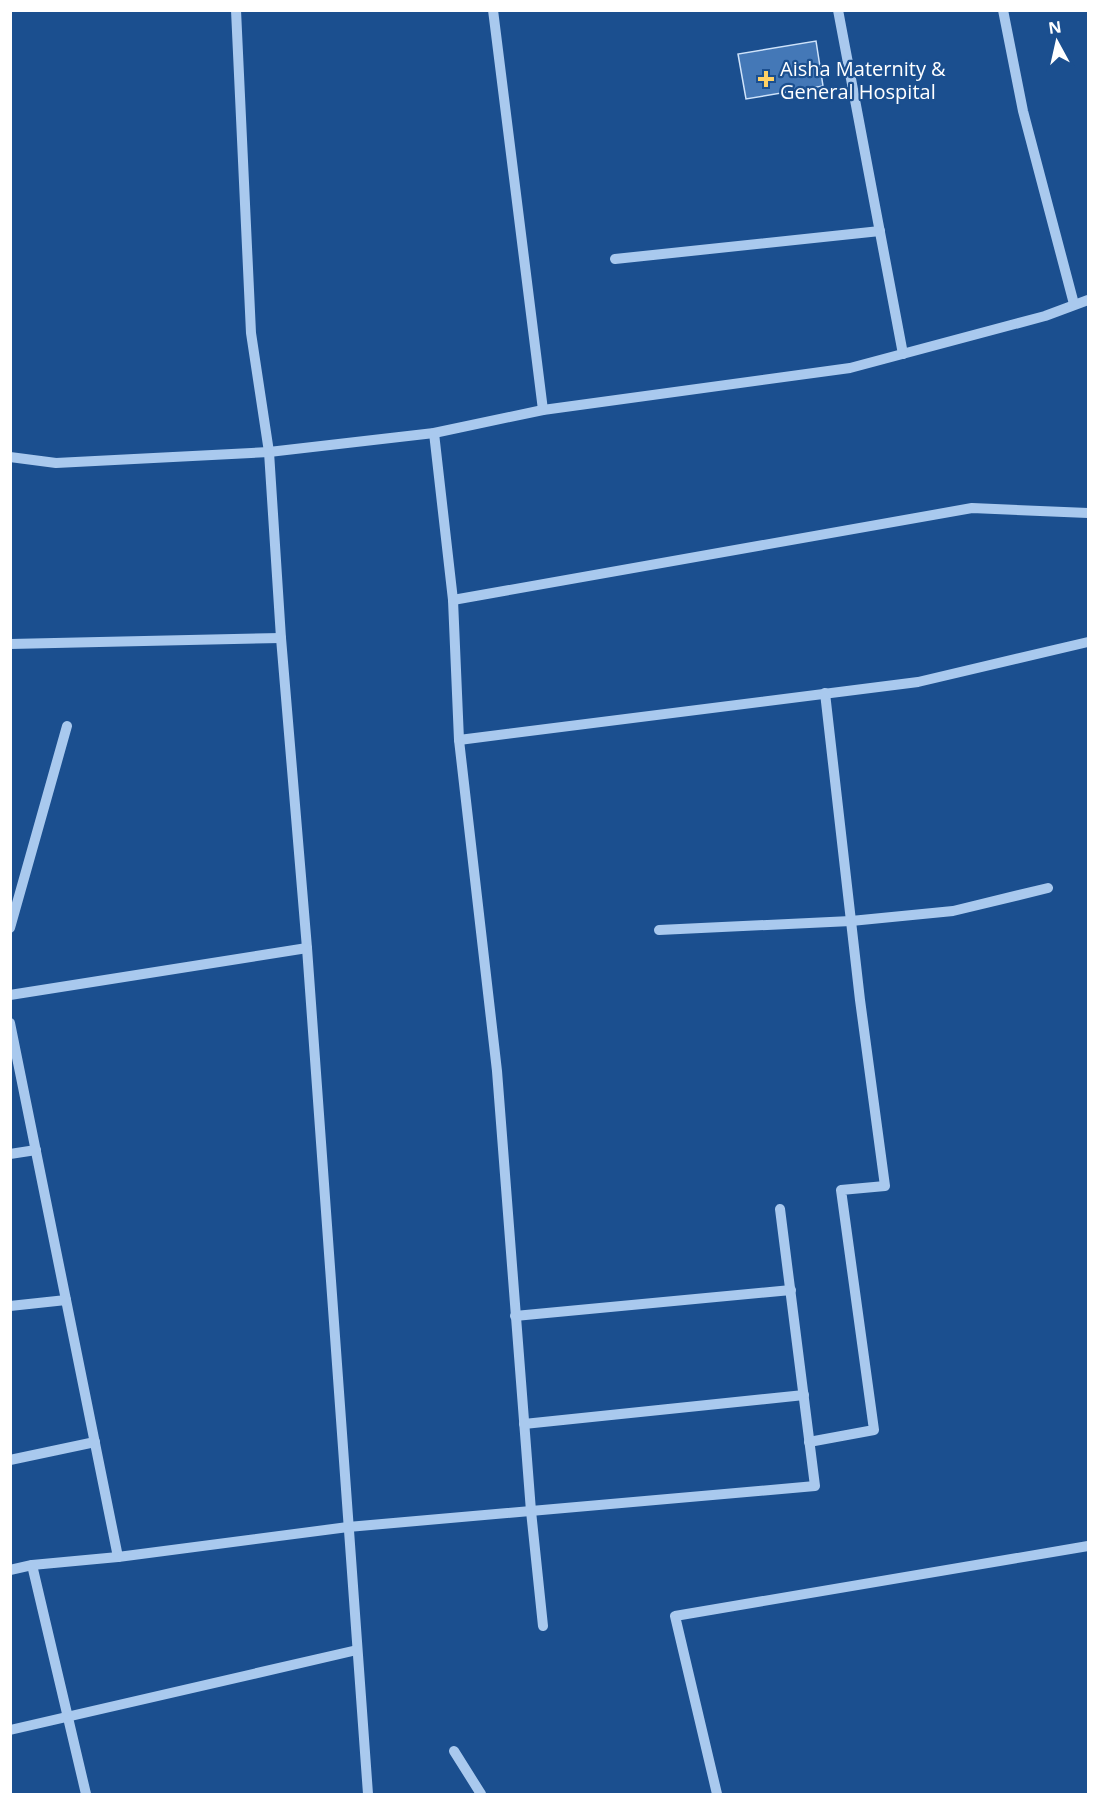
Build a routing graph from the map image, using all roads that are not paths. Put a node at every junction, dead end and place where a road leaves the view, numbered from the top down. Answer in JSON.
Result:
{"nodes":[{"id":1,"x":236,"y":10,"type":"edge"},
{"id":2,"x":493,"y":10,"type":"edge"},
{"id":3,"x":838,"y":10,"type":"edge"},
{"id":4,"x":1003,"y":10,"type":"edge"},
{"id":5,"x":880,"y":231,"type":"junction"},
{"id":6,"x":615,"y":259,"type":"dead end"},
{"id":7,"x":1089,"y":300,"type":"edge"},
{"id":8,"x":1074,"y":304,"type":"junction"},
{"id":9,"x":903,"y":354,"type":"junction"},
{"id":10,"x":543,"y":410,"type":"junction"},
{"id":11,"x":434,"y":433,"type":"junction"},
{"id":12,"x":269,"y":452,"type":"junction"},
{"id":13,"x":10,"y":457,"type":"edge"},
{"id":14,"x":1089,"y":513,"type":"edge"},
{"id":15,"x":453,"y":600,"type":"junction"},
{"id":16,"x":281,"y":638,"type":"junction"},
{"id":17,"x":1089,"y":642,"type":"edge"},
{"id":18,"x":10,"y":644,"type":"edge"},
{"id":19,"x":825,"y":693,"type":"junction"},
{"id":20,"x":67,"y":726,"type":"dead end"},
{"id":21,"x":459,"y":740,"type":"junction"},
{"id":22,"x":1048,"y":888,"type":"dead end"},
{"id":23,"x":851,"y":921,"type":"junction"},
{"id":24,"x":10,"y":928,"type":"edge"},
{"id":25,"x":659,"y":930,"type":"dead end"},
{"id":26,"x":307,"y":948,"type":"junction"},
{"id":27,"x":10,"y":995,"type":"edge"},
{"id":28,"x":10,"y":1023,"type":"edge"},
{"id":29,"x":36,"y":1150,"type":"junction"},
{"id":30,"x":10,"y":1154,"type":"edge"},
{"id":31,"x":780,"y":1209,"type":"dead end"},
{"id":32,"x":791,"y":1290,"type":"junction"},
{"id":33,"x":66,"y":1300,"type":"junction"},
{"id":34,"x":10,"y":1306,"type":"edge"},
{"id":35,"x":515,"y":1316,"type":"junction"},
{"id":36,"x":804,"y":1395,"type":"junction"},
{"id":37,"x":524,"y":1424,"type":"junction"},
{"id":38,"x":95,"y":1442,"type":"junction"},
{"id":39,"x":809,"y":1442,"type":"junction"},
{"id":40,"x":10,"y":1460,"type":"edge"},
{"id":41,"x":531,"y":1511,"type":"junction"},
{"id":42,"x":348,"y":1527,"type":"junction"},
{"id":43,"x":1089,"y":1546,"type":"edge"},
{"id":44,"x":118,"y":1557,"type":"junction"},
{"id":45,"x":32,"y":1565,"type":"junction"},
{"id":46,"x":10,"y":1570,"type":"edge"},
{"id":47,"x":543,"y":1626,"type":"dead end"},
{"id":48,"x":357,"y":1650,"type":"junction"},
{"id":49,"x":67,"y":1717,"type":"junction"},
{"id":50,"x":10,"y":1730,"type":"edge"},
{"id":51,"x":454,"y":1751,"type":"dead end"},
{"id":52,"x":86,"y":1794,"type":"edge"},
{"id":53,"x":368,"y":1794,"type":"edge"},
{"id":54,"x":481,"y":1794,"type":"edge"},
{"id":55,"x":717,"y":1794,"type":"edge"}],
"edges":[{"from":1,"to":12,"type":"street"},
{"from":2,"to":10,"type":"street"},
{"from":3,"to":5,"type":"street"},
{"from":4,"to":8,"type":"street"},
{"from":5,"to":6,"type":"street"},
{"from":5,"to":9,"type":"street"},
{"from":7,"to":8,"type":"street"},
{"from":8,"to":9,"type":"street"},
{"from":9,"to":10,"type":"street"},
{"from":10,"to":11,"type":"street"},
{"from":11,"to":12,"type":"street"},
{"from":11,"to":15,"type":"street"},
{"from":12,"to":13,"type":"street"},
{"from":12,"to":16,"type":"street"},
{"from":14,"to":15,"type":"street"},
{"from":15,"to":21,"type":"street"},
{"from":16,"to":18,"type":"street"},
{"from":16,"to":26,"type":"street"},
{"from":17,"to":19,"type":"street"},
{"from":19,"to":21,"type":"street"},
{"from":19,"to":23,"type":"street"},
{"from":20,"to":24,"type":"street"},
{"from":21,"to":35,"type":"street"},
{"from":22,"to":23,"type":"street"},
{"from":23,"to":25,"type":"street"},
{"from":23,"to":39,"type":"street"},
{"from":26,"to":27,"type":"street"},
{"from":26,"to":42,"type":"street"},
{"from":28,"to":29,"type":"street"},
{"from":29,"to":30,"type":"street"},
{"from":29,"to":33,"type":"street"},
{"from":31,"to":32,"type":"street"},
{"from":32,"to":35,"type":"street"},
{"from":32,"to":36,"type":"street"},
{"from":33,"to":34,"type":"street"},
{"from":33,"to":38,"type":"street"},
{"from":35,"to":37,"type":"street"},
{"from":36,"to":37,"type":"street"},
{"from":36,"to":39,"type":"street"},
{"from":37,"to":41,"type":"street"},
{"from":38,"to":40,"type":"street"},
{"from":38,"to":44,"type":"street"},
{"from":39,"to":41,"type":"street"},
{"from":41,"to":42,"type":"street"},
{"from":41,"to":47,"type":"street"},
{"from":42,"to":44,"type":"street"},
{"from":42,"to":48,"type":"street"},
{"from":43,"to":55,"type":"street"},
{"from":44,"to":45,"type":"street"},
{"from":45,"to":46,"type":"street"},
{"from":45,"to":49,"type":"street"},
{"from":48,"to":49,"type":"street"},
{"from":48,"to":53,"type":"street"},
{"from":49,"to":50,"type":"street"},
{"from":49,"to":52,"type":"street"},
{"from":51,"to":54,"type":"street"}]}
